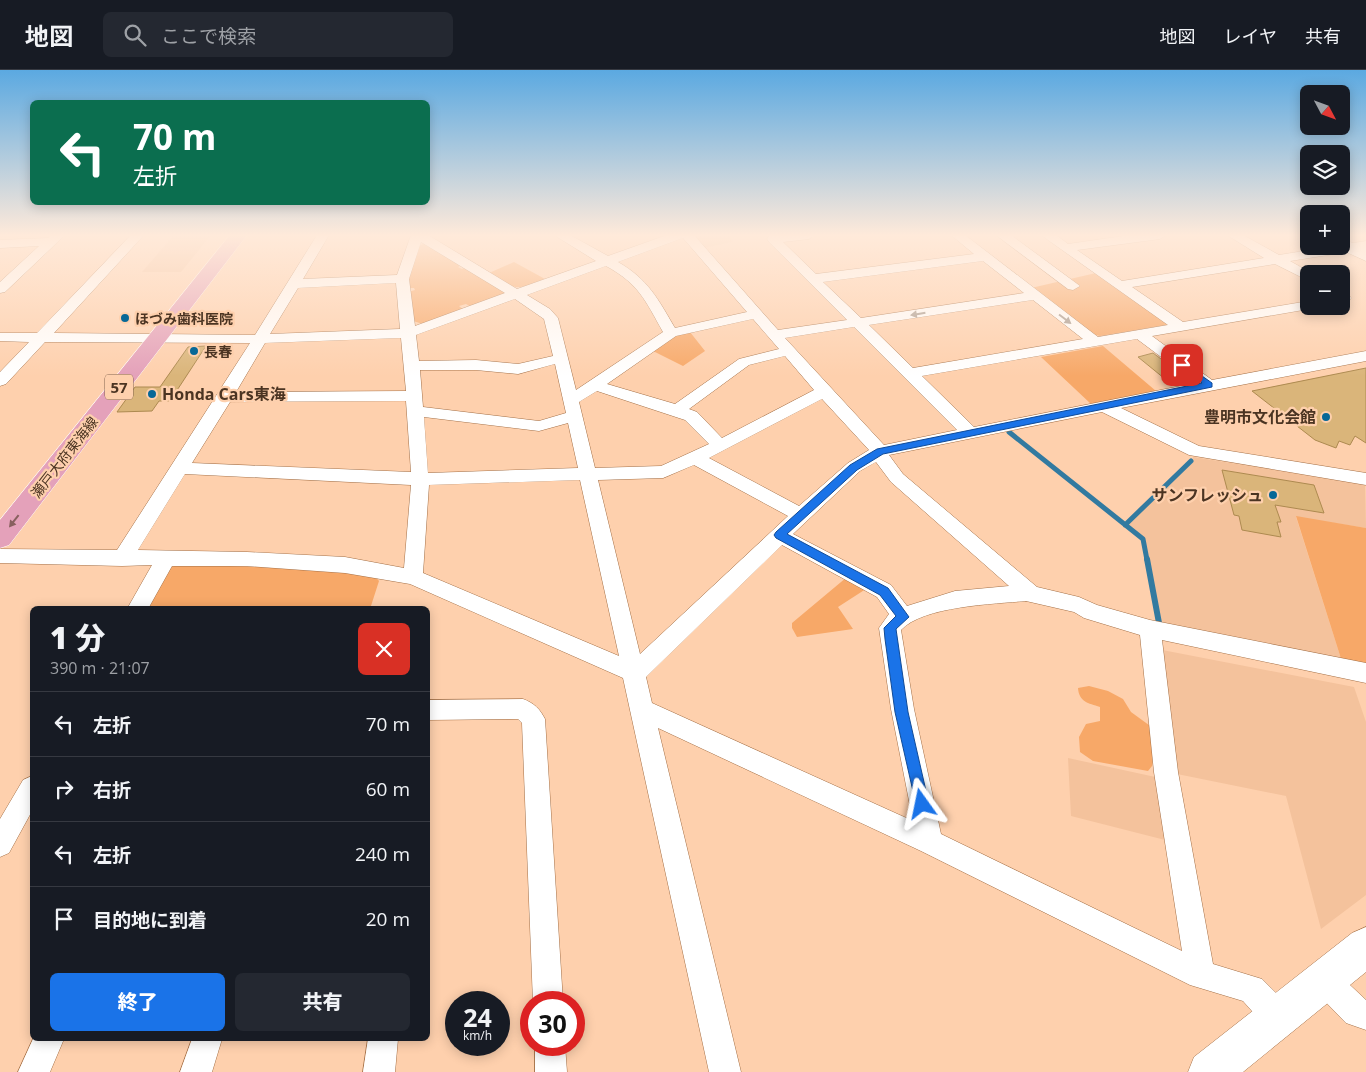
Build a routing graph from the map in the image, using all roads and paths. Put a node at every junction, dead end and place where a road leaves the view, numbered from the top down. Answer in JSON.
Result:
{"nodes":[{"id":1,"x":94,"y":282,"type":"edge"},
{"id":2,"x":189,"y":282,"type":"edge"},
{"id":3,"x":198,"y":282,"type":"edge"},
{"id":4,"x":342,"y":282,"type":"edge"},
{"id":5,"x":402,"y":282,"type":"edge"},
{"id":6,"x":496,"y":282,"type":"edge"},
{"id":7,"x":551,"y":282,"type":"edge"},
{"id":8,"x":638,"y":282,"type":"edge"},
{"id":9,"x":728,"y":282,"type":"edge"},
{"id":10,"x":815,"y":282,"type":"edge"},
{"id":11,"x":1017,"y":282,"type":"edge"},
{"id":12,"x":1067,"y":282,"type":"edge"},
{"id":13,"x":1115,"y":282,"type":"edge"},
{"id":14,"x":1142,"y":282,"type":"edge"},
{"id":15,"x":293,"y":284,"type":"joint"},
{"id":16,"x":1120,"y":285,"type":"junction"},
{"id":17,"x":1073,"y":286,"type":"dead end"},
{"id":18,"x":517,"y":294,"type":"junction"},
{"id":19,"x":1035,"y":296,"type":"junction"},
{"id":20,"x":1300,"y":307,"type":"edge"},
{"id":21,"x":756,"y":314,"type":"junction"},
{"id":22,"x":859,"y":324,"type":"junction"},
{"id":23,"x":1182,"y":328,"type":"junction"},
{"id":24,"x":408,"y":333,"type":"junction"},
{"id":25,"x":670,"y":333,"type":"junction"},
{"id":26,"x":775,"y":335,"type":"junction"},
{"id":27,"x":1141,"y":335,"type":"junction"},
{"id":28,"x":0,"y":338,"type":"edge"},
{"id":29,"x":41,"y":338,"type":"junction"},
{"id":30,"x":148,"y":339,"type":"junction"},
{"id":31,"x":260,"y":339,"type":"junction"},
{"id":32,"x":1096,"y":342,"type":"junction"},
{"id":33,"x":788,"y":350,"type":"junction"},
{"id":34,"x":1366,"y":356,"type":"edge"},
{"id":35,"x":562,"y":358,"type":"junction"},
{"id":36,"x":412,"y":366,"type":"junction"},
{"id":37,"x":911,"y":373,"type":"junction"},
{"id":38,"x":0,"y":381,"type":"edge"},
{"id":39,"x":595,"y":385,"type":"junction"},
{"id":40,"x":1209,"y":385,"type":"junction"},
{"id":41,"x":824,"y":391,"type":"junction"},
{"id":42,"x":225,"y":397,"type":"junction"},
{"id":43,"x":415,"y":404,"type":"junction"},
{"id":44,"x":1104,"y":406,"type":"junction"},
{"id":45,"x":573,"y":408,"type":"junction"},
{"id":46,"x":677,"y":410,"type":"junction"},
{"id":47,"x":969,"y":432,"type":"junction"},
{"id":48,"x":720,"y":446,"type":"junction"},
{"id":49,"x":879,"y":452,"type":"junction"},
{"id":50,"x":696,"y":458,"type":"junction"},
{"id":51,"x":180,"y":468,"type":"junction"},
{"id":52,"x":588,"y":474,"type":"junction"},
{"id":53,"x":420,"y":479,"type":"junction"},
{"id":54,"x":1366,"y":479,"type":"edge"},
{"id":55,"x":0,"y":513,"type":"edge"},
{"id":56,"x":801,"y":515,"type":"junction"},
{"id":57,"x":780,"y":535,"type":"junction"},
{"id":58,"x":0,"y":538,"type":"edge"},
{"id":59,"x":0,"y":556,"type":"edge"},
{"id":60,"x":122,"y":559,"type":"junction"},
{"id":61,"x":166,"y":559,"type":"junction"},
{"id":62,"x":413,"y":577,"type":"junction"},
{"id":63,"x":1031,"y":594,"type":"junction"},
{"id":64,"x":138,"y":606,"type":"edge"},
{"id":65,"x":903,"y":617,"type":"junction"},
{"id":66,"x":1150,"y":629,"type":"junction"},
{"id":67,"x":635,"y":673,"type":"junction"},
{"id":68,"x":1366,"y":673,"type":"edge"},
{"id":69,"x":430,"y":710,"type":"edge"},
{"id":70,"x":643,"y":710,"type":"junction"},
{"id":71,"x":30,"y":792,"type":"edge"},
{"id":72,"x":930,"y":842,"type":"junction"},
{"id":73,"x":0,"y":844,"type":"edge"},
{"id":74,"x":1366,"y":947,"type":"edge"},
{"id":75,"x":1200,"y":975,"type":"junction"},
{"id":76,"x":1324,"y":980,"type":"junction"},
{"id":77,"x":547,"y":991,"type":"edge"},
{"id":78,"x":1366,"y":1015,"type":"edge"},
{"id":79,"x":1278,"y":1018,"type":"junction"},
{"id":80,"x":48,"y":1041,"type":"edge"},
{"id":81,"x":206,"y":1041,"type":"edge"},
{"id":82,"x":383,"y":1041,"type":"edge"},
{"id":83,"x":550,"y":1056,"type":"edge"},
{"id":84,"x":34,"y":1072,"type":"edge"},
{"id":85,"x":196,"y":1072,"type":"edge"},
{"id":86,"x":378,"y":1072,"type":"edge"},
{"id":87,"x":551,"y":1072,"type":"edge"},
{"id":88,"x":725,"y":1072,"type":"edge"},
{"id":89,"x":1209,"y":1072,"type":"edge"}],
"edges":[{"from":1,"to":29,"type":"street"},
{"from":2,"to":30,"type":"main road","name":"瀬戸大府東海線","number":"57"},
{"from":3,"to":30,"type":"main road","name":"瀬戸大府東海線","number":"57"},
{"from":4,"to":15,"type":"street"},
{"from":5,"to":24,"type":"street"},
{"from":6,"to":18,"type":"street"},
{"from":7,"to":18,"type":"street"},
{"from":8,"to":25,"type":"street"},
{"from":9,"to":21,"type":"street"},
{"from":10,"to":22,"type":"street"},
{"from":11,"to":19,"type":"street"},
{"from":12,"to":17,"type":"street"},
{"from":13,"to":16,"type":"street"},
{"from":14,"to":16,"type":"street"},
{"from":15,"to":31,"type":"street"},
{"from":16,"to":23,"type":"street"},
{"from":18,"to":24,"type":"street"},
{"from":18,"to":35,"type":"street"},
{"from":19,"to":22,"type":"street","one_way":true},
{"from":19,"to":32,"type":"street","one_way":true},
{"from":20,"to":23,"type":"street"},
{"from":21,"to":25,"type":"street"},
{"from":21,"to":26,"type":"street"},
{"from":22,"to":26,"type":"street"},
{"from":22,"to":37,"type":"street"},
{"from":23,"to":27,"type":"street"},
{"from":24,"to":31,"type":"street"},
{"from":24,"to":36,"type":"street"},
{"from":25,"to":39,"type":"street"},
{"from":26,"to":33,"type":"street"},
{"from":27,"to":32,"type":"street"},
{"from":27,"to":40,"type":"street"},
{"from":28,"to":29,"type":"street"},
{"from":29,"to":30,"type":"street"},
{"from":29,"to":38,"type":"street"},
{"from":30,"to":31,"type":"street"},
{"from":30,"to":55,"type":"main road","name":"瀬戸大府東海線","number":"57"},
{"from":30,"to":58,"type":"main road","name":"瀬戸大府東海線","number":"57","one_way":true},
{"from":31,"to":42,"type":"street"},
{"from":32,"to":37,"type":"street"},
{"from":33,"to":41,"type":"street"},
{"from":33,"to":46,"type":"street"},
{"from":34,"to":40,"type":"street"},
{"from":35,"to":36,"type":"street"},
{"from":35,"to":45,"type":"street"},
{"from":36,"to":43,"type":"street"},
{"from":37,"to":47,"type":"street"},
{"from":39,"to":45,"type":"street"},
{"from":39,"to":46,"type":"street"},
{"from":40,"to":44,"type":"street"},
{"from":41,"to":48,"type":"street"},
{"from":41,"to":49,"type":"street"},
{"from":42,"to":43,"type":"street"},
{"from":42,"to":51,"type":"street"},
{"from":43,"to":45,"type":"street"},
{"from":43,"to":53,"type":"street"},
{"from":44,"to":47,"type":"street"},
{"from":44,"to":54,"type":"street"},
{"from":45,"to":52,"type":"street"},
{"from":46,"to":48,"type":"street"},
{"from":47,"to":49,"type":"street"},
{"from":48,"to":50,"type":"street"},
{"from":49,"to":56,"type":"street"},
{"from":49,"to":63,"type":"street"},
{"from":50,"to":52,"type":"street"},
{"from":50,"to":56,"type":"street"},
{"from":51,"to":53,"type":"street"},
{"from":51,"to":60,"type":"street"},
{"from":52,"to":53,"type":"street"},
{"from":52,"to":67,"type":"street"},
{"from":53,"to":62,"type":"street"},
{"from":56,"to":57,"type":"street"},
{"from":57,"to":65,"type":"street"},
{"from":57,"to":67,"type":"street"},
{"from":59,"to":60,"type":"street"},
{"from":60,"to":61,"type":"street"},
{"from":61,"to":62,"type":"street"},
{"from":61,"to":64,"type":"street"},
{"from":62,"to":67,"type":"street"},
{"from":63,"to":65,"type":"street"},
{"from":63,"to":66,"type":"street"},
{"from":65,"to":72,"type":"street"},
{"from":66,"to":68,"type":"street"},
{"from":66,"to":75,"type":"street"},
{"from":67,"to":70,"type":"street"},
{"from":69,"to":77,"type":"street"},
{"from":70,"to":72,"type":"street"},
{"from":70,"to":88,"type":"street"},
{"from":71,"to":73,"type":"street"},
{"from":72,"to":75,"type":"street"},
{"from":74,"to":76,"type":"street"},
{"from":75,"to":79,"type":"street"},
{"from":76,"to":78,"type":"street"},
{"from":76,"to":79,"type":"street"},
{"from":79,"to":89,"type":"street"},
{"from":80,"to":84,"type":"street"},
{"from":81,"to":85,"type":"street"},
{"from":82,"to":86,"type":"street"},
{"from":83,"to":87,"type":"street"}]}
